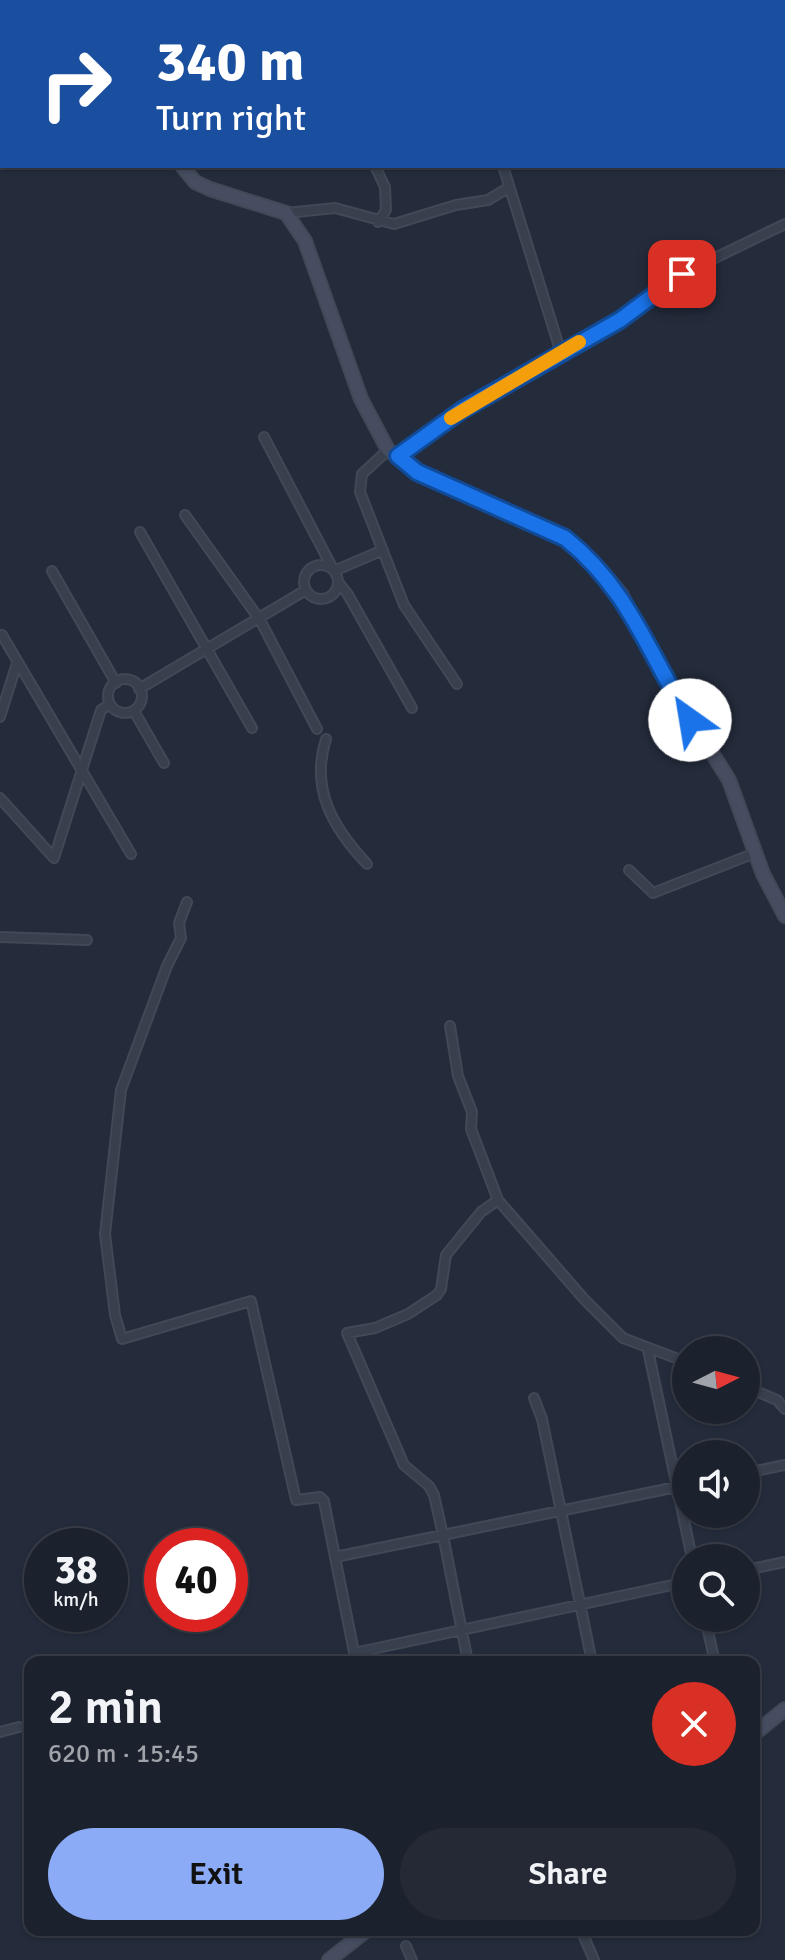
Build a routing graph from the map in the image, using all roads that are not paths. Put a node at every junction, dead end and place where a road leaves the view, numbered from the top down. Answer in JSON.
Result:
{"nodes":[{"id":1,"x":184,"y":168,"type":"edge"},
{"id":2,"x":376,"y":168,"type":"edge"},
{"id":3,"x":503,"y":168,"type":"edge"},
{"id":4,"x":508,"y":188,"type":"junction"},
{"id":5,"x":286,"y":213,"type":"junction"},
{"id":6,"x":378,"y":222,"type":"junction"},
{"id":7,"x":785,"y":224,"type":"edge"},
{"id":8,"x":561,"y":353,"type":"junction"},
{"id":9,"x":264,"y":437,"type":"dead end"},
{"id":10,"x":393,"y":453,"type":"junction"},
{"id":11,"x":185,"y":515,"type":"dead end"},
{"id":12,"x":140,"y":532,"type":"dead end"},
{"id":13,"x":383,"y":550,"type":"junction"},
{"id":14,"x":52,"y":571,"type":"dead end"},
{"id":15,"x":334,"y":571,"type":"junction"},
{"id":16,"x":338,"y":582,"type":"junction"},
{"id":17,"x":306,"y":590,"type":"junction"},
{"id":18,"x":260,"y":620,"type":"junction"},
{"id":19,"x":2,"y":635,"type":"dead end"},
{"id":20,"x":208,"y":649,"type":"junction"},
{"id":21,"x":17,"y":663,"type":"junction"},
{"id":22,"x":116,"y":683,"type":"junction"},
{"id":23,"x":457,"y":684,"type":"dead end"},
{"id":24,"x":139,"y":689,"type":"junction"},
{"id":25,"x":110,"y":704,"type":"junction"},
{"id":26,"x":412,"y":708,"type":"dead end"},
{"id":27,"x":134,"y":711,"type":"junction"},
{"id":28,"x":0,"y":717,"type":"edge"},
{"id":29,"x":252,"y":728,"type":"dead end"},
{"id":30,"x":317,"y":729,"type":"dead end"},
{"id":31,"x":326,"y":739,"type":"dead end"},
{"id":32,"x":164,"y":763,"type":"dead end"},
{"id":33,"x":81,"y":773,"type":"junction"},
{"id":34,"x":0,"y":798,"type":"edge"},
{"id":35,"x":755,"y":853,"type":"junction"},
{"id":36,"x":131,"y":854,"type":"dead end"},
{"id":37,"x":367,"y":864,"type":"dead end"},
{"id":38,"x":629,"y":870,"type":"dead end"},
{"id":39,"x":187,"y":902,"type":"dead end"},
{"id":40,"x":785,"y":916,"type":"edge"},
{"id":41,"x":0,"y":937,"type":"edge"},
{"id":42,"x":87,"y":940,"type":"dead end"},
{"id":43,"x":450,"y":1026,"type":"dead end"},
{"id":44,"x":498,"y":1200,"type":"junction"},
{"id":45,"x":648,"y":1350,"type":"junction"},
{"id":46,"x":672,"y":1358,"type":"edge"},
{"id":47,"x":760,"y":1393,"type":"edge"},
{"id":48,"x":534,"y":1398,"type":"dead end"},
{"id":49,"x":785,"y":1409,"type":"edge"},
{"id":50,"x":672,"y":1446,"type":"edge"},
{"id":51,"x":785,"y":1465,"type":"edge"},
{"id":52,"x":760,"y":1470,"type":"edge"},
{"id":53,"x":672,"y":1488,"type":"edge"},
{"id":54,"x":560,"y":1511,"type":"junction"},
{"id":55,"x":443,"y":1535,"type":"junction"},
{"id":56,"x":335,"y":1557,"type":"junction"},
{"id":57,"x":785,"y":1562,"type":"edge"},
{"id":58,"x":760,"y":1567,"type":"edge"},
{"id":59,"x":672,"y":1585,"type":"edge"},
{"id":60,"x":580,"y":1607,"type":"junction"},
{"id":61,"x":462,"y":1630,"type":"junction"},
{"id":62,"x":708,"y":1632,"type":"edge"},
{"id":63,"x":355,"y":1656,"type":"edge"},
{"id":64,"x":363,"y":1656,"type":"edge"},
{"id":65,"x":467,"y":1656,"type":"edge"},
{"id":66,"x":591,"y":1656,"type":"edge"},
{"id":67,"x":714,"y":1656,"type":"edge"},
{"id":68,"x":784,"y":1711,"type":"edge"},
{"id":69,"x":19,"y":1727,"type":"dead end"},
{"id":70,"x":760,"y":1729,"type":"edge"},
{"id":71,"x":0,"y":1732,"type":"edge"},
{"id":72,"x":359,"y":1936,"type":"edge"},
{"id":73,"x":584,"y":1936,"type":"edge"},
{"id":74,"x":406,"y":1946,"type":"dead end"},
{"id":75,"x":329,"y":1960,"type":"edge"},
{"id":76,"x":412,"y":1960,"type":"edge"},
{"id":77,"x":594,"y":1960,"type":"edge"}],
"edges":[{"from":1,"to":5,"type":"street"},
{"from":2,"to":6,"type":"street"},
{"from":3,"to":4,"type":"street"},
{"from":4,"to":6,"type":"street"},
{"from":4,"to":8,"type":"street"},
{"from":5,"to":6,"type":"street"},
{"from":5,"to":10,"type":"street"},
{"from":7,"to":8,"type":"street"},
{"from":8,"to":10,"type":"street"},
{"from":9,"to":15,"type":"street"},
{"from":10,"to":13,"type":"street"},
{"from":10,"to":35,"type":"street"},
{"from":11,"to":18,"type":"street"},
{"from":12,"to":20,"type":"street"},
{"from":13,"to":15,"type":"street"},
{"from":13,"to":23,"type":"street"},
{"from":14,"to":22,"type":"street"},
{"from":15,"to":16,"type":"street"},
{"from":15,"to":17,"type":"street"},
{"from":16,"to":17,"type":"street"},
{"from":16,"to":26,"type":"street"},
{"from":17,"to":18,"type":"street"},
{"from":18,"to":20,"type":"street"},
{"from":18,"to":30,"type":"street"},
{"from":19,"to":21,"type":"street"},
{"from":20,"to":24,"type":"street"},
{"from":20,"to":29,"type":"street"},
{"from":21,"to":28,"type":"street"},
{"from":21,"to":33,"type":"street"},
{"from":22,"to":24,"type":"street"},
{"from":22,"to":25,"type":"street"},
{"from":24,"to":27,"type":"street"},
{"from":25,"to":27,"type":"street"},
{"from":25,"to":33,"type":"street"},
{"from":27,"to":32,"type":"street"},
{"from":31,"to":37,"type":"street"},
{"from":33,"to":34,"type":"street"},
{"from":33,"to":36,"type":"street"},
{"from":35,"to":38,"type":"street"},
{"from":35,"to":40,"type":"street"},
{"from":39,"to":56,"type":"street"},
{"from":41,"to":42,"type":"street"},
{"from":43,"to":44,"type":"street"},
{"from":44,"to":45,"type":"street"},
{"from":44,"to":55,"type":"street"},
{"from":45,"to":46,"type":"street"},
{"from":45,"to":50,"type":"street"},
{"from":47,"to":49,"type":"street"},
{"from":48,"to":54,"type":"street"},
{"from":51,"to":52,"type":"street"},
{"from":53,"to":54,"type":"street"},
{"from":54,"to":55,"type":"street"},
{"from":54,"to":60,"type":"street"},
{"from":55,"to":56,"type":"street"},
{"from":55,"to":61,"type":"street"},
{"from":56,"to":63,"type":"street"},
{"from":57,"to":58,"type":"street"},
{"from":59,"to":60,"type":"street"},
{"from":60,"to":61,"type":"street"},
{"from":60,"to":66,"type":"street"},
{"from":61,"to":64,"type":"street"},
{"from":61,"to":65,"type":"street"},
{"from":62,"to":67,"type":"street"},
{"from":68,"to":70,"type":"street"},
{"from":69,"to":71,"type":"street"},
{"from":72,"to":75,"type":"street"},
{"from":73,"to":77,"type":"street"},
{"from":74,"to":76,"type":"street"}]}
